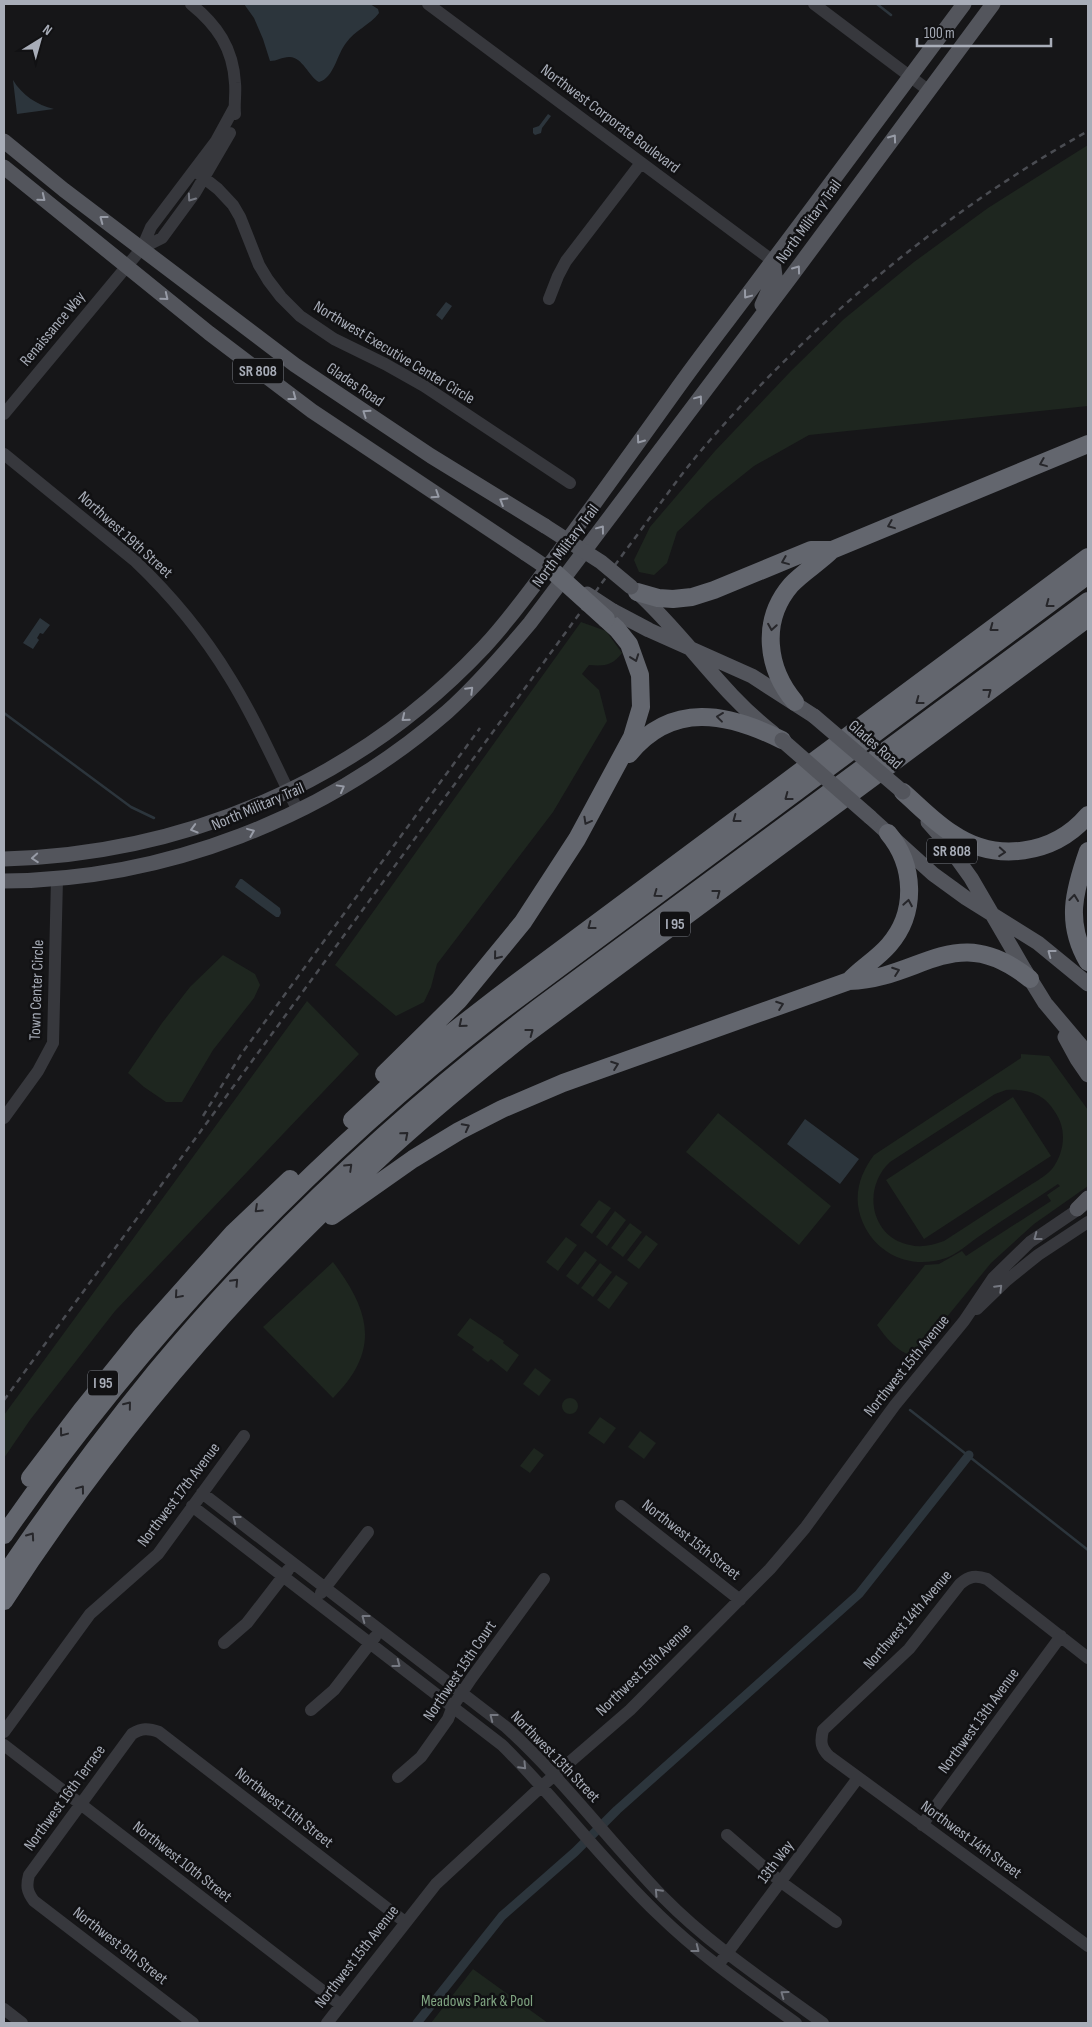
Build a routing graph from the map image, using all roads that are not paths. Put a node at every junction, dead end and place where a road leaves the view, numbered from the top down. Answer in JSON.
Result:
{"nodes":[{"id":1,"x":191,"y":4,"type":"edge"},
{"id":2,"x":428,"y":4,"type":"edge"},
{"id":3,"x":814,"y":4,"type":"edge"},
{"id":4,"x":964,"y":4,"type":"edge"},
{"id":5,"x":993,"y":4,"type":"edge"},
{"id":6,"x":910,"y":76,"type":"junction"},
{"id":7,"x":928,"y":90,"type":"junction"},
{"id":8,"x":234,"y":108,"type":"junction"},
{"id":9,"x":4,"y":141,"type":"edge"},
{"id":10,"x":641,"y":163,"type":"junction"},
{"id":11,"x":4,"y":167,"type":"edge"},
{"id":12,"x":202,"y":176,"type":"junction"},
{"id":13,"x":142,"y":248,"type":"junction"},
{"id":14,"x":773,"y":261,"type":"junction"},
{"id":15,"x":127,"y":266,"type":"junction"},
{"id":16,"x":549,"y":299,"type":"dead end"},
{"id":17,"x":749,"y":333,"type":"junction"},
{"id":18,"x":4,"y":414,"type":"edge"},
{"id":19,"x":1088,"y":444,"type":"edge"},
{"id":20,"x":4,"y":454,"type":"edge"},
{"id":21,"x":570,"y":483,"type":"dead end"},
{"id":22,"x":832,"y":550,"type":"junction"},
{"id":23,"x":1088,"y":558,"type":"edge"},
{"id":24,"x":555,"y":573,"type":"joint"},
{"id":25,"x":1088,"y":575,"type":"edge"},
{"id":26,"x":634,"y":589,"type":"junction"},
{"id":27,"x":1088,"y":601,"type":"edge"},
{"id":28,"x":610,"y":615,"type":"junction"},
{"id":29,"x":1088,"y":618,"type":"edge"},
{"id":30,"x":691,"y":649,"type":"junction"},
{"id":31,"x":795,"y":702,"type":"junction"},
{"id":32,"x":782,"y":740,"type":"junction"},
{"id":33,"x":611,"y":778,"type":"junction"},
{"id":34,"x":288,"y":792,"type":"junction"},
{"id":35,"x":902,"y":792,"type":"junction"},
{"id":36,"x":298,"y":811,"type":"junction"},
{"id":37,"x":1088,"y":815,"type":"edge"},
{"id":38,"x":888,"y":833,"type":"junction"},
{"id":39,"x":1088,"y":851,"type":"edge"},
{"id":40,"x":4,"y":859,"type":"edge"},
{"id":41,"x":56,"y":879,"type":"junction"},
{"id":42,"x":4,"y":881,"type":"edge"},
{"id":43,"x":994,"y":915,"type":"junction"},
{"id":44,"x":1088,"y":962,"type":"edge"},
{"id":45,"x":1030,"y":979,"type":"junction"},
{"id":46,"x":849,"y":981,"type":"junction"},
{"id":47,"x":1088,"y":984,"type":"edge"},
{"id":48,"x":1054,"y":1015,"type":"junction"},
{"id":49,"x":1088,"y":1054,"type":"edge"},
{"id":50,"x":1088,"y":1074,"type":"edge"},
{"id":51,"x":4,"y":1118,"type":"edge"},
{"id":52,"x":345,"y":1128,"type":"junction"},
{"id":53,"x":1085,"y":1203,"type":"edge"},
{"id":54,"x":1088,"y":1222,"type":"edge"},
{"id":55,"x":281,"y":1254,"type":"junction"},
{"id":56,"x":964,"y":1321,"type":"junction"},
{"id":57,"x":244,"y":1436,"type":"dead end"},
{"id":58,"x":202,"y":1493,"type":"junction"},
{"id":59,"x":192,"y":1506,"type":"junction"},
{"id":60,"x":621,"y":1506,"type":"dead end"},
{"id":61,"x":4,"y":1515,"type":"edge"},
{"id":62,"x":368,"y":1532,"type":"dead end"},
{"id":63,"x":4,"y":1535,"type":"edge"},
{"id":64,"x":293,"y":1563,"type":"junction"},
{"id":65,"x":4,"y":1576,"type":"edge"},
{"id":66,"x":283,"y":1576,"type":"junction"},
{"id":67,"x":544,"y":1579,"type":"dead end"},
{"id":68,"x":325,"y":1588,"type":"junction"},
{"id":69,"x":740,"y":1600,"type":"junction"},
{"id":70,"x":4,"y":1601,"type":"edge"},
{"id":71,"x":315,"y":1601,"type":"junction"},
{"id":72,"x":381,"y":1630,"type":"junction"},
{"id":73,"x":1061,"y":1636,"type":"junction"},
{"id":74,"x":224,"y":1643,"type":"dead end"},
{"id":75,"x":370,"y":1643,"type":"junction"},
{"id":76,"x":1088,"y":1658,"type":"edge"},
{"id":77,"x":462,"y":1693,"type":"junction"},
{"id":78,"x":453,"y":1706,"type":"junction"},
{"id":79,"x":311,"y":1710,"type":"dead end"},
{"id":80,"x":141,"y":1729,"type":"joint"},
{"id":81,"x":4,"y":1732,"type":"edge"},
{"id":82,"x":4,"y":1745,"type":"edge"},
{"id":83,"x":835,"y":1760,"type":"joint"},
{"id":84,"x":554,"y":1775,"type":"junction"},
{"id":85,"x":398,"y":1777,"type":"dead end"},
{"id":86,"x":858,"y":1778,"type":"junction"},
{"id":87,"x":542,"y":1786,"type":"junction"},
{"id":88,"x":80,"y":1804,"type":"junction"},
{"id":89,"x":922,"y":1825,"type":"junction"},
{"id":90,"x":727,"y":1835,"type":"dead end"},
{"id":91,"x":781,"y":1882,"type":"junction"},
{"id":92,"x":28,"y":1893,"type":"joint"},
{"id":93,"x":405,"y":1922,"type":"junction"},
{"id":94,"x":836,"y":1922,"type":"dead end"},
{"id":95,"x":1088,"y":1946,"type":"edge"},
{"id":96,"x":728,"y":1953,"type":"junction"},
{"id":97,"x":718,"y":1966,"type":"junction"},
{"id":98,"x":341,"y":2005,"type":"junction"},
{"id":99,"x":4,"y":2009,"type":"edge"},
{"id":100,"x":22,"y":2023,"type":"edge"},
{"id":101,"x":193,"y":2023,"type":"edge"},
{"id":102,"x":327,"y":2023,"type":"edge"},
{"id":103,"x":796,"y":2023,"type":"edge"},
{"id":104,"x":823,"y":2023,"type":"edge"}],
"edges":[{"from":1,"to":8,"type":"street"},
{"from":2,"to":10,"type":"street","name":"Northwest Corporate Boulevard"},
{"from":3,"to":6,"type":"street"},
{"from":4,"to":6,"type":"main road","name":"North Military Trail"},
{"from":5,"to":7,"type":"main road","name":"North Military Trail"},
{"from":6,"to":7,"type":"street"},
{"from":6,"to":14,"type":"main road","name":"North Military Trail"},
{"from":17,"to":7,"type":"main road","name":"North Military Trail","one_way":true},
{"from":8,"to":12,"type":"street"},
{"from":8,"to":13,"type":"street"},
{"from":13,"to":9,"type":"main road","name":"Glades Road","number":"SR 808","one_way":true},
{"from":10,"to":14,"type":"street","name":"Northwest Corporate Boulevard"},
{"from":10,"to":16,"type":"street"},
{"from":11,"to":15,"type":"main road","number":"SR 808","one_way":true},
{"from":12,"to":13,"type":"street","one_way":true},
{"from":12,"to":21,"type":"street","name":"Northwest Executive Center Circle"},
{"from":13,"to":15,"type":"street","name":"Renaissance Way"},
{"from":26,"to":13,"type":"main road","name":"Glades Road","number":"SR 808","one_way":true,"bridge":true},
{"from":14,"to":17,"type":"main road"},
{"from":14,"to":34,"type":"main road","name":"North Military Trail","one_way":true},
{"from":15,"to":18,"type":"street","name":"Renaissance Way"},
{"from":15,"to":24,"type":"main road","number":"SR 808","one_way":true,"bridge":true},
{"from":36,"to":17,"type":"main road","name":"North Military Trail","one_way":true},
{"from":19,"to":22,"type":"highway","one_way":true},
{"from":20,"to":34,"type":"street","name":"Northwest 19th Street"},
{"from":22,"to":26,"type":"highway","one_way":true},
{"from":22,"to":31,"type":"highway","one_way":true},
{"from":23,"to":52,"type":"highway","number":"I 95","one_way":true},
{"from":24,"to":28,"type":"highway","bridge":true},
{"from":25,"to":63,"type":"highway","one_way":true},
{"from":26,"to":30,"type":"main road","name":"Glades Road","number":"SR 808"},
{"from":65,"to":27,"type":"highway","one_way":true},
{"from":28,"to":30,"type":"main road","name":"Glades Road","number":"SR 808"},
{"from":28,"to":33,"type":"highway","one_way":true},
{"from":55,"to":29,"type":"highway","number":"I 95","one_way":true},
{"from":30,"to":31,"type":"main road","name":"Glades Road","number":"SR 808"},
{"from":30,"to":32,"type":"main road","name":"Glades Road","number":"SR 808"},
{"from":31,"to":35,"type":"main road","name":"Glades Road","number":"SR 808","bridge":true},
{"from":32,"to":33,"type":"highway","one_way":true},
{"from":32,"to":38,"type":"main road","name":"Glades Road","number":"SR 808","bridge":true},
{"from":33,"to":52,"type":"highway","one_way":true},
{"from":34,"to":36,"type":"street","name":"Northwest 19th Street"},
{"from":34,"to":40,"type":"main road","name":"North Military Trail","one_way":true},
{"from":35,"to":37,"type":"highway","one_way":true},
{"from":35,"to":43,"type":"main road","name":"Glades Road","number":"SR 808"},
{"from":41,"to":36,"type":"main road","name":"North Military Trail","one_way":true},
{"from":38,"to":43,"type":"main road","name":"Glades Road","number":"SR 808"},
{"from":46,"to":38,"type":"highway","one_way":true},
{"from":44,"to":39,"type":"highway","one_way":true},
{"from":41,"to":42,"type":"main road","name":"North Military Trail"},
{"from":41,"to":51,"type":"street","name":"Town Center Circle"},
{"from":43,"to":45,"type":"main road","name":"Glades Road","number":"SR 808"},
{"from":47,"to":43,"type":"main road","name":"Glades Road","number":"SR 808","one_way":true},
{"from":46,"to":45,"type":"highway","one_way":true},
{"from":45,"to":48,"type":"main road","name":"Glades Road","number":"SR 808"},
{"from":55,"to":46,"type":"highway","one_way":true},
{"from":48,"to":49,"type":"main road","name":"Glades Road","number":"SR 808"},
{"from":48,"to":50,"type":"main road"},
{"from":52,"to":61,"type":"highway","number":"I 95","one_way":true},
{"from":53,"to":56,"type":"street","name":"Northwest 15th Avenue","one_way":true},
{"from":56,"to":54,"type":"street","name":"Northwest 15th Avenue","one_way":true},
{"from":70,"to":55,"type":"highway","number":"I 95","one_way":true},
{"from":56,"to":69,"type":"street","name":"Northwest 15th Avenue"},
{"from":57,"to":58,"type":"street","name":"Northwest 17th Avenue"},
{"from":58,"to":59,"type":"street","name":"Northwest 17th Avenue"},
{"from":64,"to":58,"type":"street","name":"Northwest 13th Street","one_way":true},
{"from":59,"to":66,"type":"street","name":"Northwest 13th Street"},
{"from":59,"to":81,"type":"street","name":"Northwest 17th Avenue"},
{"from":60,"to":69,"type":"street","name":"Northwest 15th Street"},
{"from":62,"to":68,"type":"street"},
{"from":64,"to":66,"type":"street"},
{"from":64,"to":68,"type":"street","name":"Northwest 13th Street"},
{"from":66,"to":71,"type":"street","name":"Northwest 13th Street"},
{"from":66,"to":74,"type":"street"},
{"from":67,"to":77,"type":"street","name":"Northwest 15th Court"},
{"from":68,"to":71,"type":"street"},
{"from":72,"to":68,"type":"street","name":"Northwest 13th Street","one_way":true},
{"from":69,"to":84,"type":"street","name":"Northwest 15th Avenue"},
{"from":71,"to":75,"type":"street","name":"Northwest 13th Street"},
{"from":72,"to":75,"type":"street"},
{"from":72,"to":77,"type":"street","name":"Northwest 13th Street"},
{"from":73,"to":76,"type":"street"},
{"from":73,"to":83,"type":"street","name":"Northwest 14th Avenue"},
{"from":73,"to":89,"type":"street","name":"Northwest 13th Avenue"},
{"from":75,"to":78,"type":"street","name":"Northwest 13th Street","one_way":true},
{"from":75,"to":79,"type":"street"},
{"from":77,"to":78,"type":"street","name":"Northwest 15th Court"},
{"from":84,"to":77,"type":"street","name":"Northwest 13th Street","one_way":true},
{"from":78,"to":85,"type":"street","name":"Northwest 15th Court"},
{"from":78,"to":87,"type":"street","name":"Northwest 13th Street","one_way":true},
{"from":80,"to":88,"type":"street","name":"Northwest 16th Terrace"},
{"from":80,"to":93,"type":"street","name":"Northwest 11th Street"},
{"from":82,"to":88,"type":"street","name":"Northwest 10th Street"},
{"from":83,"to":86,"type":"street","name":"Northwest 14th Street"},
{"from":84,"to":87,"type":"street","name":"Northwest 15th Avenue"},
{"from":96,"to":84,"type":"street","name":"Northwest 13th Street","one_way":true},
{"from":86,"to":89,"type":"street","name":"Northwest 14th Street"},
{"from":86,"to":91,"type":"street","name":"13th Way"},
{"from":87,"to":93,"type":"street","name":"Northwest 15th Avenue"},
{"from":87,"to":97,"type":"street","name":"Northwest 13th Street","one_way":true},
{"from":88,"to":92,"type":"street","name":"Northwest 16th Terrace"},
{"from":88,"to":98,"type":"street","name":"Northwest 10th Street"},
{"from":89,"to":95,"type":"street","name":"Northwest 14th Street"},
{"from":90,"to":91,"type":"street"},
{"from":91,"to":94,"type":"street"},
{"from":91,"to":96,"type":"street","name":"13th Way"},
{"from":92,"to":101,"type":"street","name":"Northwest 9th Street"},
{"from":93,"to":98,"type":"street","name":"Northwest 15th Avenue"},
{"from":96,"to":97,"type":"street","name":"13th Way"},
{"from":104,"to":96,"type":"street","name":"Northwest 13th Street","one_way":true},
{"from":97,"to":103,"type":"street","name":"Northwest 13th Street"},
{"from":98,"to":102,"type":"street","name":"Northwest 15th Avenue"},
{"from":99,"to":100,"type":"street"}]}
